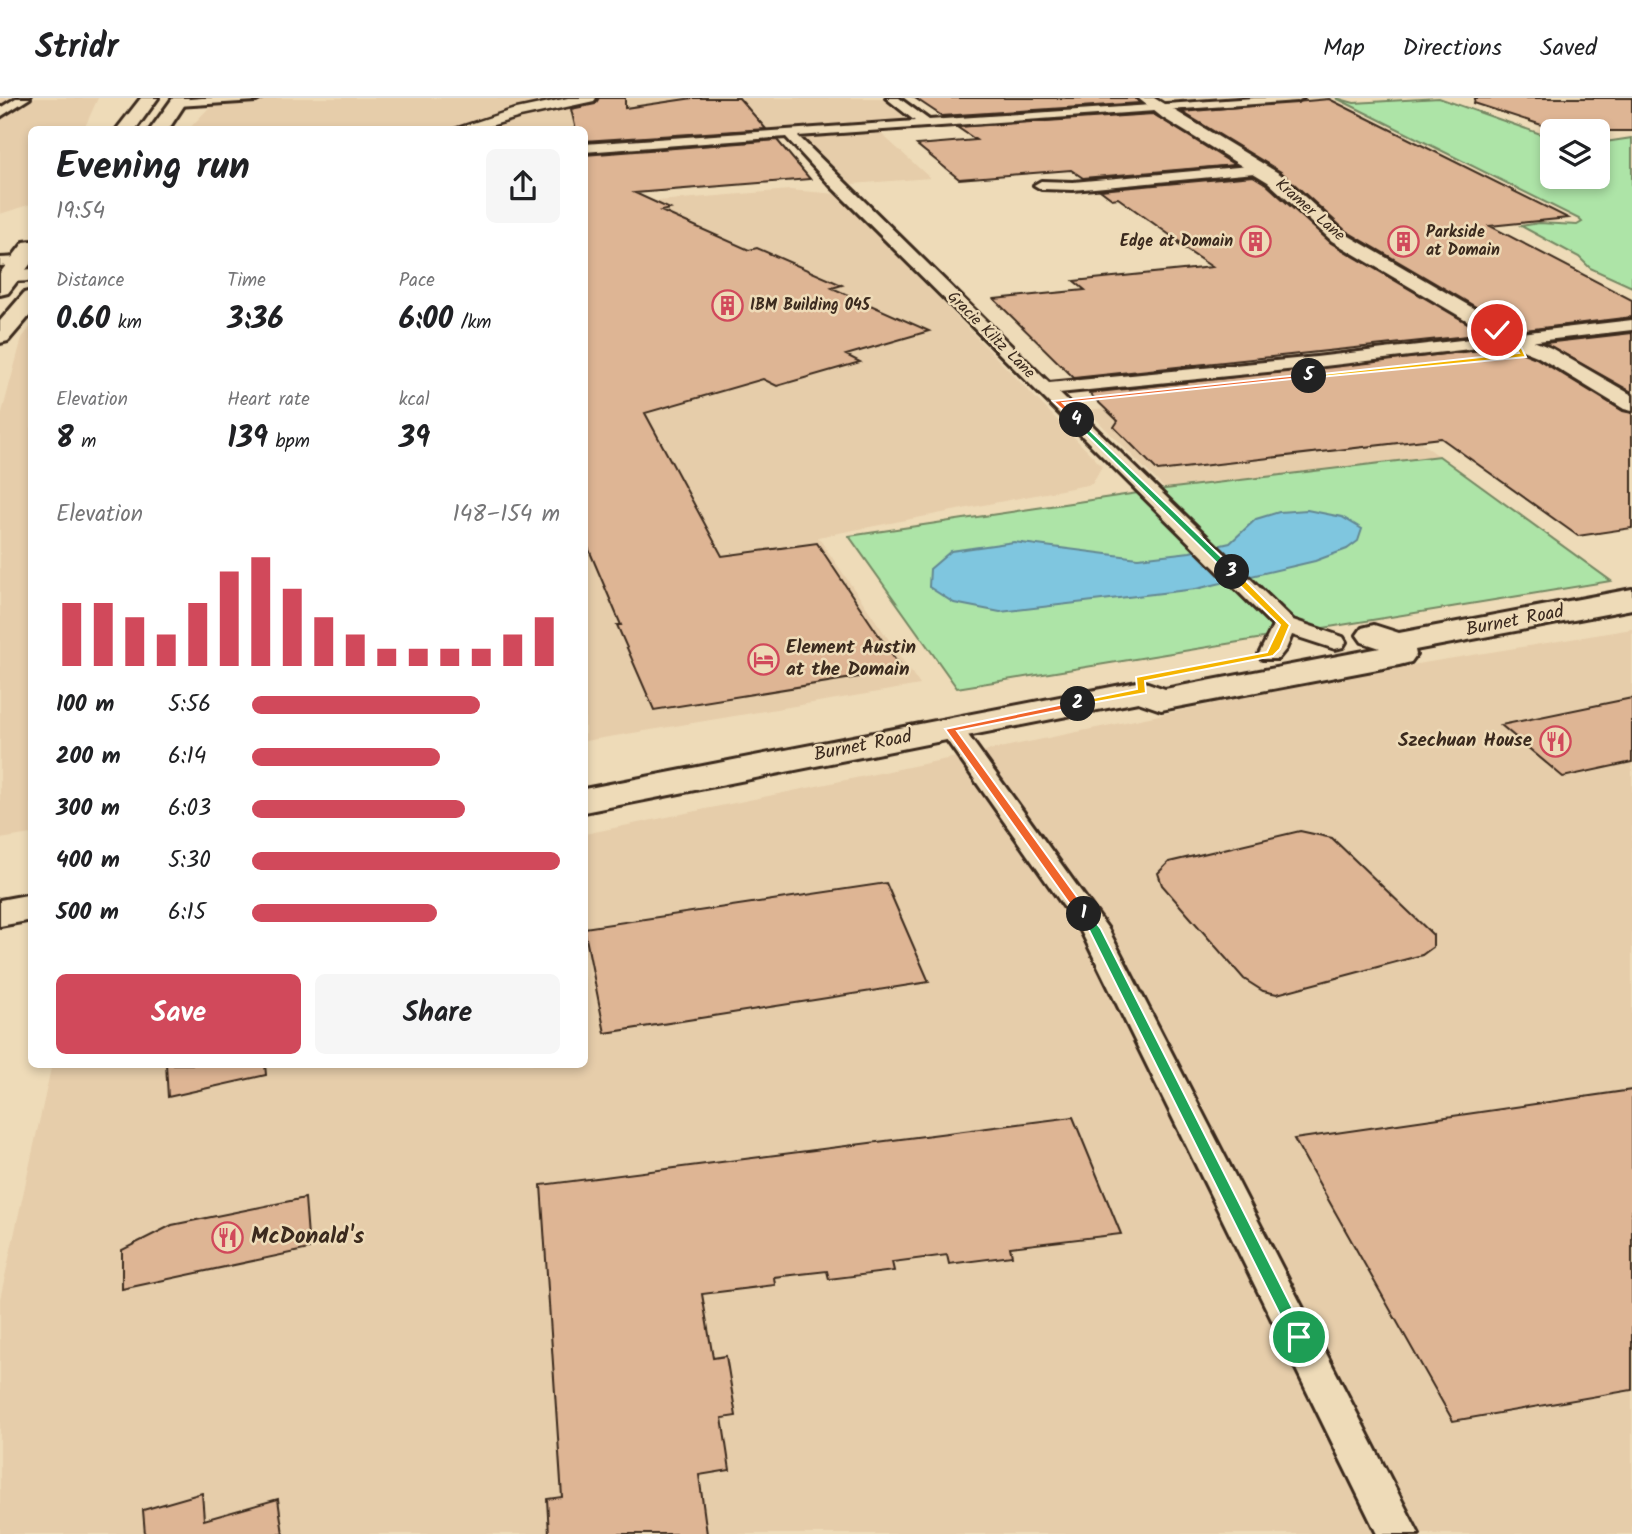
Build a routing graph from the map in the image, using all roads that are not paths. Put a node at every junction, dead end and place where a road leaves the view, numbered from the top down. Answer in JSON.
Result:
{"nodes":[{"id":1,"x":24,"y":98,"type":"edge"},
{"id":2,"x":150,"y":98,"type":"edge"},
{"id":3,"x":256,"y":98,"type":"edge"},
{"id":4,"x":559,"y":98,"type":"edge"},
{"id":5,"x":572,"y":98,"type":"edge"},
{"id":6,"x":589,"y":98,"type":"edge"},
{"id":7,"x":892,"y":98,"type":"edge"},
{"id":8,"x":1297,"y":98,"type":"edge"},
{"id":9,"x":180,"y":100,"type":"edge"},
{"id":10,"x":1152,"y":103,"type":"edge"},
{"id":11,"x":0,"y":113,"type":"edge"},
{"id":12,"x":924,"y":122,"type":"junction"},
{"id":13,"x":128,"y":126,"type":"edge"},
{"id":14,"x":162,"y":126,"type":"edge"},
{"id":15,"x":461,"y":126,"type":"edge"},
{"id":16,"x":462,"y":126,"type":"edge"},
{"id":17,"x":463,"y":126,"type":"edge"},
{"id":18,"x":788,"y":132,"type":"junction"},
{"id":19,"x":588,"y":148,"type":"edge"},
{"id":20,"x":1260,"y":169,"type":"junction"},
{"id":21,"x":1041,"y":185,"type":"dead end"},
{"id":22,"x":28,"y":303,"type":"edge"},
{"id":23,"x":1632,"y":325,"type":"edge"},
{"id":24,"x":0,"y":336,"type":"edge"},
{"id":25,"x":1632,"y":341,"type":"edge"},
{"id":26,"x":1527,"y":349,"type":"junction"},
{"id":27,"x":1051,"y":395,"type":"junction"},
{"id":28,"x":1632,"y":404,"type":"edge"},
{"id":29,"x":1632,"y":423,"type":"edge"},
{"id":30,"x":1172,"y":514,"type":"joint"},
{"id":31,"x":1632,"y":599,"type":"edge"},
{"id":32,"x":1277,"y":639,"type":"junction"},
{"id":33,"x":1397,"y":643,"type":"junction"},
{"id":34,"x":1142,"y":691,"type":"junction"},
{"id":35,"x":951,"y":729,"type":"junction"},
{"id":36,"x":588,"y":800,"type":"edge"},
{"id":37,"x":28,"y":908,"type":"edge"},
{"id":38,"x":0,"y":913,"type":"edge"},
{"id":39,"x":1398,"y":1534,"type":"edge"}],
"edges":[{"from":1,"to":11,"type":"street"},
{"from":2,"to":13,"type":"main road"},
{"from":3,"to":9,"type":"street"},
{"from":4,"to":15,"type":"street"},
{"from":5,"to":16,"type":"street"},
{"from":6,"to":17,"type":"street"},
{"from":7,"to":12,"type":"street"},
{"from":8,"to":10,"type":"street"},
{"from":9,"to":14,"type":"main road"},
{"from":10,"to":12,"type":"street"},
{"from":10,"to":20,"type":"street","name":"Kramer Lane"},
{"from":12,"to":18,"type":"street"},
{"from":18,"to":19,"type":"street"},
{"from":18,"to":27,"type":"street","name":"Gracie Kiltz Lane"},
{"from":20,"to":21,"type":"street"},
{"from":20,"to":26,"type":"street","name":"Kramer Lane"},
{"from":22,"to":24,"type":"main road"},
{"from":23,"to":26,"type":"street"},
{"from":25,"to":26,"type":"street"},
{"from":26,"to":27,"type":"street"},
{"from":26,"to":28,"type":"street","name":"Kramer Lane"},
{"from":26,"to":29,"type":"street","name":"Kramer Lane"},
{"from":27,"to":30,"type":"street","name":"Gracie Kiltz Lane"},
{"from":30,"to":32,"type":"street","name":"Gracie Kiltz Lane"},
{"from":31,"to":33,"type":"main road","name":"Burnet Road"},
{"from":32,"to":33,"type":"main road","name":"Burnet Road"},
{"from":32,"to":34,"type":"main road","name":"Burnet Road"},
{"from":33,"to":34,"type":"main road","name":"Burnet Road"},
{"from":34,"to":35,"type":"main road","name":"Burnet Road"},
{"from":35,"to":36,"type":"main road","name":"Burnet Road"},
{"from":35,"to":39,"type":"street"},
{"from":37,"to":38,"type":"main road"}]}
